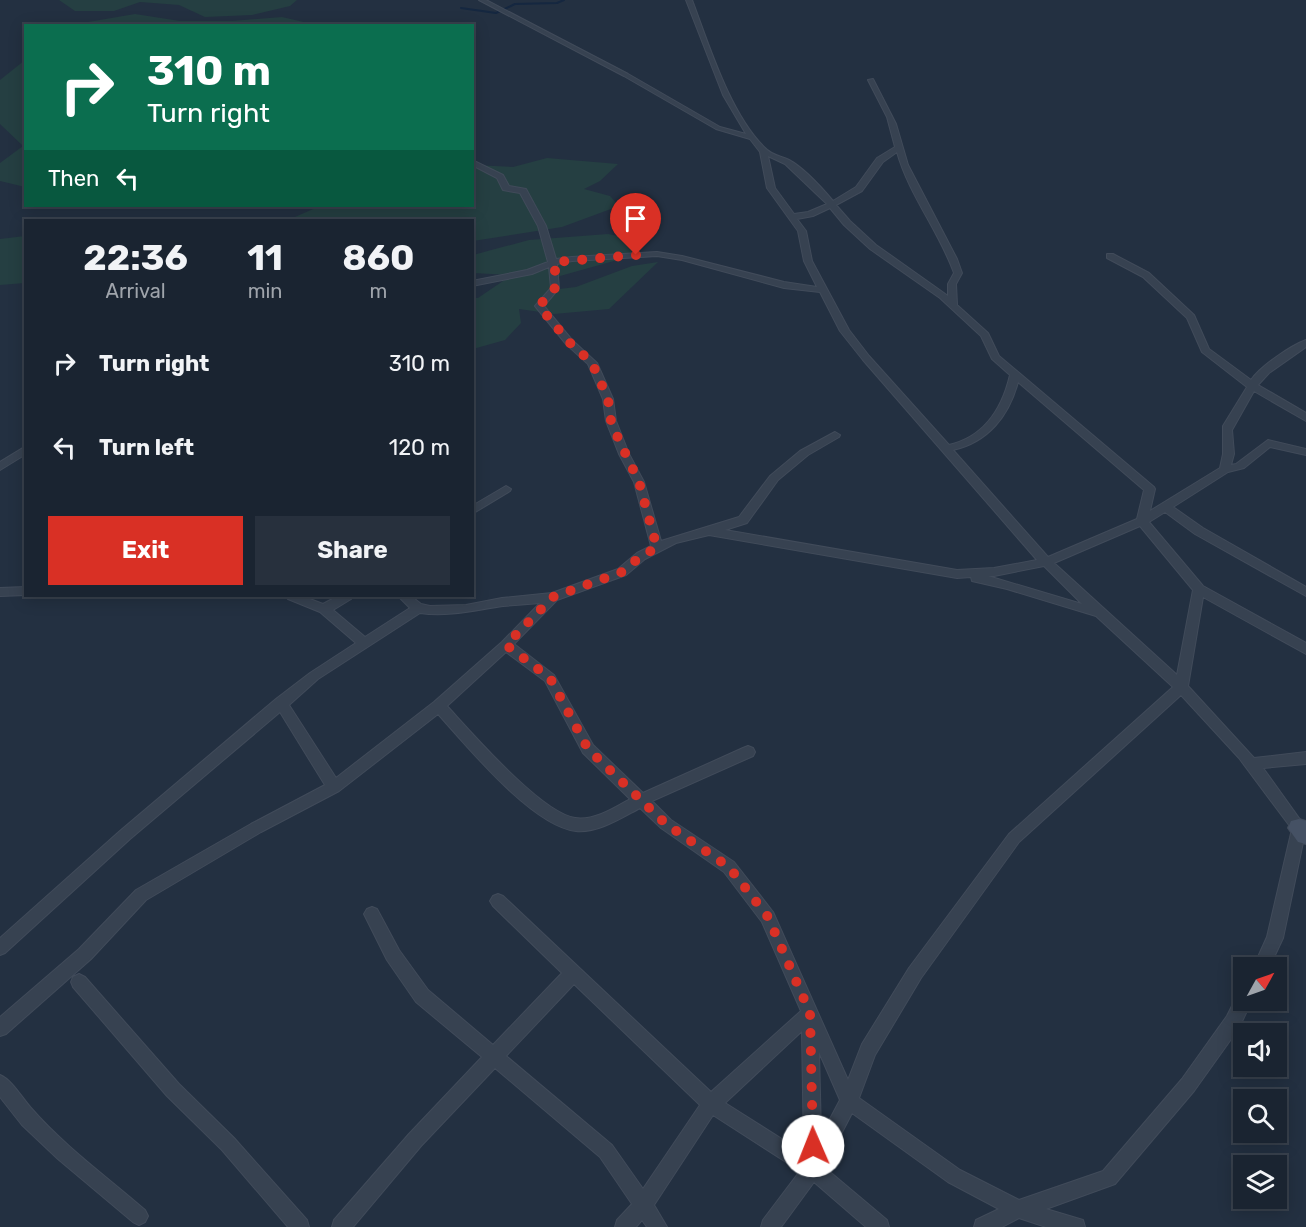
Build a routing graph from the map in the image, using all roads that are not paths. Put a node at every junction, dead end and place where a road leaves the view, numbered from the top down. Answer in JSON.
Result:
{"nodes":[{"id":1,"x":482,"y":0,"type":"edge"},
{"id":2,"x":689,"y":0,"type":"edge"},
{"id":3,"x":872,"y":80,"type":"dead end"},
{"id":4,"x":752,"y":138,"type":"junction"},
{"id":5,"x":898,"y":148,"type":"junction"},
{"id":6,"x":764,"y":152,"type":"junction"},
{"id":7,"x":474,"y":163,"type":"edge"},
{"id":8,"x":832,"y":206,"type":"junction"},
{"id":9,"x":794,"y":217,"type":"junction"},
{"id":10,"x":1110,"y":256,"type":"dead end"},
{"id":11,"x":555,"y":262,"type":"junction"},
{"id":12,"x":474,"y":284,"type":"edge"},
{"id":13,"x":823,"y":290,"type":"junction"},
{"id":14,"x":953,"y":306,"type":"junction"},
{"id":15,"x":1306,"y":343,"type":"edge"},
{"id":16,"x":1015,"y":375,"type":"junction"},
{"id":17,"x":1254,"y":387,"type":"junction"},
{"id":18,"x":1306,"y":418,"type":"edge"},
{"id":19,"x":835,"y":435,"type":"dead end"},
{"id":20,"x":946,"y":449,"type":"junction"},
{"id":21,"x":24,"y":450,"type":"edge"},
{"id":22,"x":1306,"y":452,"type":"edge"},
{"id":23,"x":0,"y":467,"type":"edge"},
{"id":24,"x":1224,"y":470,"type":"junction"},
{"id":25,"x":506,"y":489,"type":"dead end"},
{"id":26,"x":1165,"y":506,"type":"junction"},
{"id":27,"x":474,"y":510,"type":"edge"},
{"id":28,"x":1142,"y":520,"type":"junction"},
{"id":29,"x":709,"y":531,"type":"junction"},
{"id":30,"x":657,"y":548,"type":"junction"},
{"id":31,"x":1046,"y":562,"type":"junction"},
{"id":32,"x":957,"y":574,"type":"junction"},
{"id":33,"x":1199,"y":590,"type":"junction"},
{"id":34,"x":24,"y":591,"type":"edge"},
{"id":35,"x":0,"y":592,"type":"edge"},
{"id":36,"x":1306,"y":592,"type":"edge"},
{"id":37,"x":294,"y":597,"type":"edge"},
{"id":38,"x":345,"y":597,"type":"edge"},
{"id":39,"x":405,"y":597,"type":"edge"},
{"id":40,"x":553,"y":597,"type":"junction"},
{"id":41,"x":418,"y":608,"type":"junction"},
{"id":42,"x":324,"y":609,"type":"junction"},
{"id":43,"x":1100,"y":614,"type":"junction"},
{"id":44,"x":363,"y":642,"type":"junction"},
{"id":45,"x":506,"y":645,"type":"junction"},
{"id":46,"x":1306,"y":649,"type":"edge"},
{"id":47,"x":1181,"y":687,"type":"junction"},
{"id":48,"x":281,"y":703,"type":"junction"},
{"id":49,"x":439,"y":706,"type":"junction"},
{"id":50,"x":748,"y":752,"type":"dead end"},
{"id":51,"x":1306,"y":758,"type":"edge"},
{"id":52,"x":1252,"y":764,"type":"junction"},
{"id":53,"x":334,"y":787,"type":"junction"},
{"id":54,"x":640,"y":801,"type":"junction"},
{"id":55,"x":1303,"y":832,"type":"edge"},
{"id":56,"x":498,"y":901,"type":"dead end"},
{"id":57,"x":372,"y":914,"type":"dead end"},
{"id":58,"x":0,"y":948,"type":"edge"},
{"id":59,"x":1266,"y":957,"type":"edge"},
{"id":60,"x":572,"y":974,"type":"junction"},
{"id":61,"x":79,"y":982,"type":"dead end"},
{"id":62,"x":1238,"y":1011,"type":"edge"},
{"id":63,"x":810,"y":1013,"type":"junction"},
{"id":64,"x":0,"y":1028,"type":"edge"},
{"id":65,"x":495,"y":1057,"type":"junction"},
{"id":66,"x":0,"y":1083,"type":"edge"},
{"id":67,"x":849,"y":1101,"type":"junction"},
{"id":68,"x":711,"y":1104,"type":"junction"},
{"id":69,"x":813,"y":1169,"type":"junction"},
{"id":70,"x":642,"y":1206,"type":"junction"},
{"id":71,"x":1018,"y":1209,"type":"junction"},
{"id":72,"x":140,"y":1216,"type":"dead end"},
{"id":73,"x":300,"y":1227,"type":"edge"},
{"id":74,"x":341,"y":1227,"type":"edge"},
{"id":75,"x":624,"y":1227,"type":"edge"},
{"id":76,"x":658,"y":1227,"type":"edge"},
{"id":77,"x":770,"y":1227,"type":"edge"},
{"id":78,"x":880,"y":1227,"type":"edge"},
{"id":79,"x":983,"y":1227,"type":"edge"},
{"id":80,"x":1076,"y":1227,"type":"edge"}],
"edges":[{"from":1,"to":4,"type":"street"},
{"from":2,"to":4,"type":"street"},
{"from":3,"to":5,"type":"street"},
{"from":4,"to":6,"type":"street"},
{"from":5,"to":8,"type":"street"},
{"from":5,"to":14,"type":"street"},
{"from":6,"to":8,"type":"street"},
{"from":6,"to":9,"type":"street"},
{"from":7,"to":11,"type":"street"},
{"from":8,"to":9,"type":"street"},
{"from":8,"to":14,"type":"street"},
{"from":9,"to":13,"type":"street"},
{"from":10,"to":17,"type":"street"},
{"from":11,"to":12,"type":"street"},
{"from":11,"to":13,"type":"street"},
{"from":11,"to":30,"type":"street"},
{"from":13,"to":20,"type":"street"},
{"from":14,"to":16,"type":"street"},
{"from":15,"to":17,"type":"street"},
{"from":16,"to":20,"type":"street"},
{"from":16,"to":28,"type":"street"},
{"from":17,"to":18,"type":"street"},
{"from":17,"to":24,"type":"street"},
{"from":19,"to":29,"type":"street"},
{"from":20,"to":31,"type":"street"},
{"from":21,"to":23,"type":"street"},
{"from":22,"to":24,"type":"street"},
{"from":24,"to":26,"type":"street"},
{"from":25,"to":27,"type":"street"},
{"from":26,"to":28,"type":"street"},
{"from":26,"to":36,"type":"street"},
{"from":28,"to":31,"type":"street"},
{"from":28,"to":33,"type":"street"},
{"from":29,"to":30,"type":"street"},
{"from":29,"to":32,"type":"street"},
{"from":30,"to":40,"type":"street"},
{"from":31,"to":32,"type":"street"},
{"from":31,"to":43,"type":"street"},
{"from":32,"to":43,"type":"street"},
{"from":33,"to":46,"type":"street"},
{"from":33,"to":47,"type":"street"},
{"from":34,"to":35,"type":"street"},
{"from":37,"to":42,"type":"street"},
{"from":38,"to":42,"type":"street"},
{"from":39,"to":41,"type":"street"},
{"from":40,"to":41,"type":"street"},
{"from":40,"to":45,"type":"street"},
{"from":41,"to":44,"type":"street"},
{"from":42,"to":44,"type":"street"},
{"from":43,"to":47,"type":"street"},
{"from":44,"to":48,"type":"street"},
{"from":45,"to":49,"type":"street"},
{"from":45,"to":54,"type":"street"},
{"from":47,"to":52,"type":"street"},
{"from":47,"to":67,"type":"street"},
{"from":48,"to":53,"type":"street"},
{"from":48,"to":58,"type":"street"},
{"from":49,"to":53,"type":"street"},
{"from":49,"to":54,"type":"street"},
{"from":50,"to":54,"type":"street"},
{"from":51,"to":52,"type":"street"},
{"from":52,"to":55,"type":"street"},
{"from":53,"to":64,"type":"street"},
{"from":54,"to":63,"type":"street"},
{"from":55,"to":59,"type":"street"},
{"from":56,"to":60,"type":"street"},
{"from":57,"to":65,"type":"street"},
{"from":60,"to":65,"type":"street"},
{"from":60,"to":68,"type":"street"},
{"from":61,"to":73,"type":"street"},
{"from":62,"to":71,"type":"street"},
{"from":63,"to":67,"type":"street"},
{"from":63,"to":68,"type":"street"},
{"from":63,"to":69,"type":"street"},
{"from":65,"to":70,"type":"street"},
{"from":65,"to":74,"type":"street"},
{"from":66,"to":72,"type":"street"},
{"from":67,"to":69,"type":"street"},
{"from":67,"to":71,"type":"street"},
{"from":68,"to":69,"type":"street"},
{"from":68,"to":70,"type":"street"},
{"from":69,"to":77,"type":"street"},
{"from":69,"to":78,"type":"street"},
{"from":70,"to":75,"type":"street"},
{"from":70,"to":76,"type":"street"},
{"from":71,"to":79,"type":"street"},
{"from":71,"to":80,"type":"street"}]}
